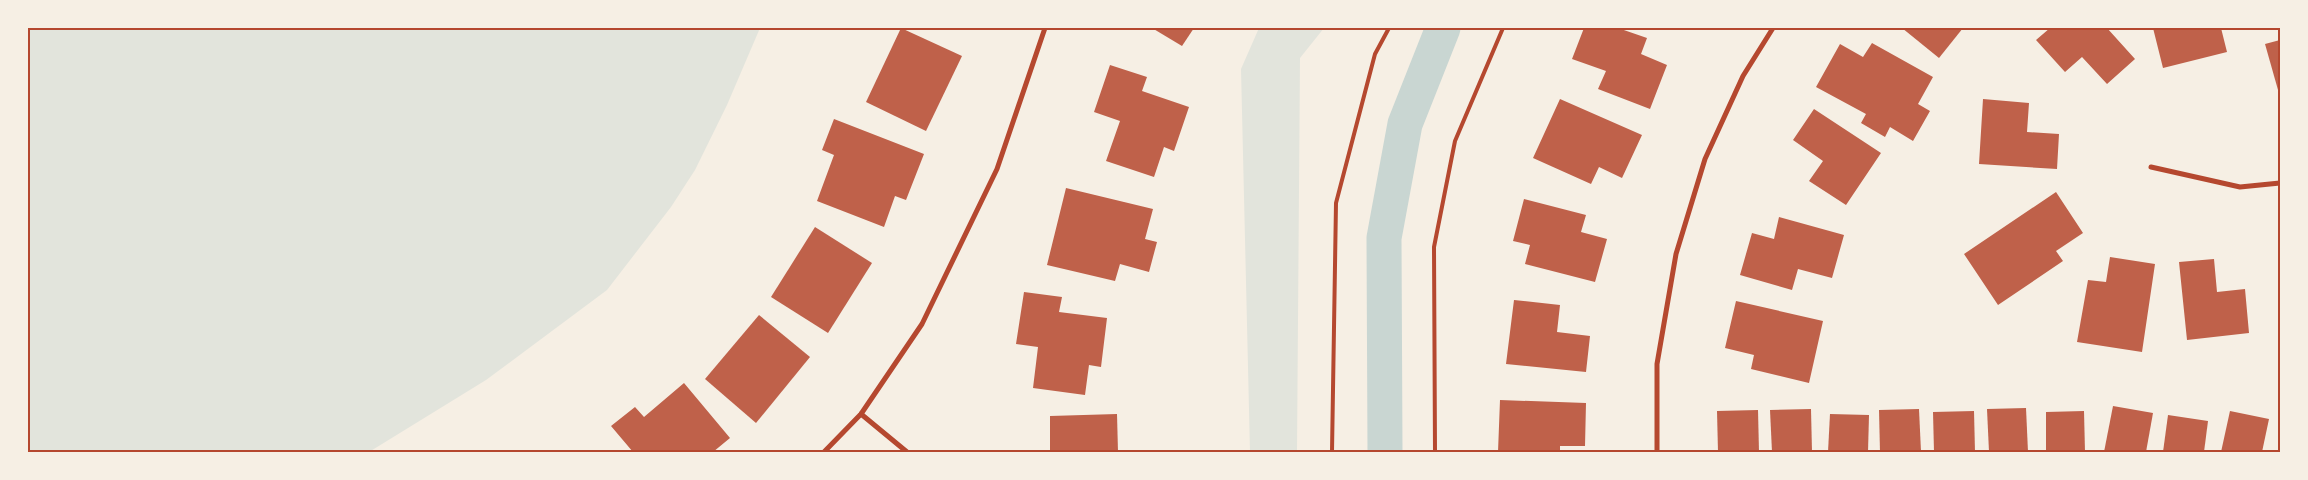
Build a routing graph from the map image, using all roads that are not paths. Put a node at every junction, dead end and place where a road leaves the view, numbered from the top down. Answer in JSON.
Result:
{"nodes":[{"id":1,"x":1045,"y":28,"type":"edge"},
{"id":2,"x":1388,"y":28,"type":"edge"},
{"id":3,"x":1503,"y":28,"type":"edge"},
{"id":4,"x":1773,"y":28,"type":"edge"},
{"id":5,"x":2151,"y":167,"type":"dead end"},
{"id":6,"x":2280,"y":183,"type":"edge"},
{"id":7,"x":861,"y":414,"type":"junction"},
{"id":8,"x":824,"y":452,"type":"edge"},
{"id":9,"x":907,"y":452,"type":"edge"},
{"id":10,"x":1332,"y":452,"type":"edge"},
{"id":11,"x":1435,"y":452,"type":"edge"},
{"id":12,"x":1657,"y":452,"type":"edge"}],
"edges":[{"from":1,"to":7,"type":"street"},
{"from":2,"to":10,"type":"lane"},
{"from":3,"to":11,"type":"lane"},
{"from":4,"to":12,"type":"street"},
{"from":5,"to":6,"type":"street"},
{"from":7,"to":8,"type":"street"},
{"from":7,"to":9,"type":"street"}]}
